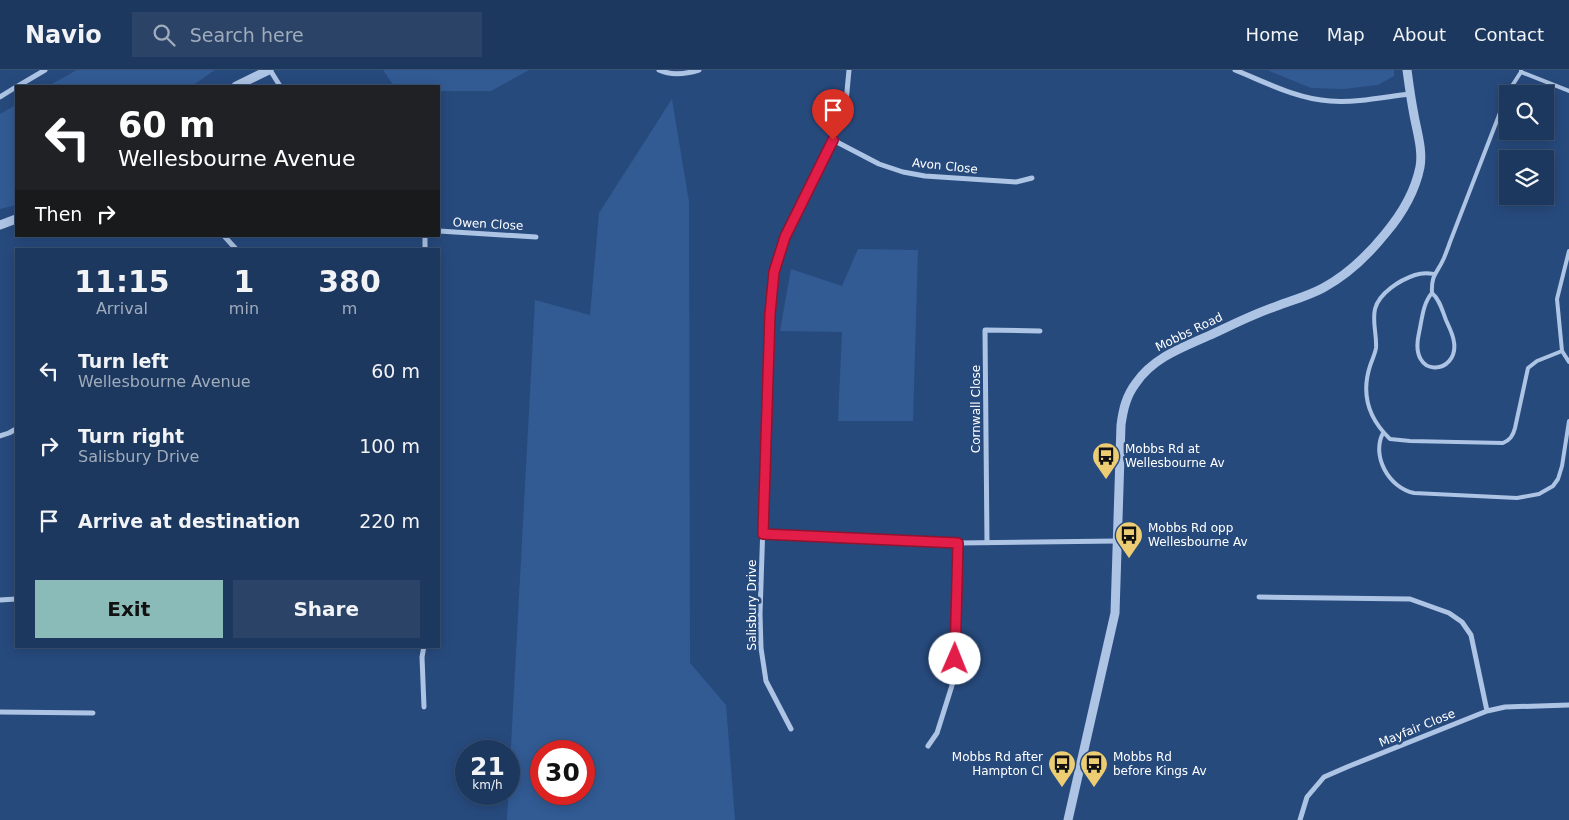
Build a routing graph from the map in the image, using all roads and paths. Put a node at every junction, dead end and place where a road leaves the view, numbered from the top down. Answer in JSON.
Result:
{"nodes":[{"id":1,"x":45,"y":70,"type":"edge"},
{"id":2,"x":270,"y":70,"type":"edge"},
{"id":3,"x":659,"y":70,"type":"edge"},
{"id":4,"x":700,"y":70,"type":"edge"},
{"id":5,"x":849,"y":70,"type":"edge"},
{"id":6,"x":1235,"y":70,"type":"edge"},
{"id":7,"x":1407,"y":70,"type":"edge"},
{"id":8,"x":1521,"y":71,"type":"edge"},
{"id":9,"x":20,"y":85,"type":"edge"},
{"id":10,"x":238,"y":85,"type":"edge"},
{"id":11,"x":279,"y":85,"type":"edge"},
{"id":12,"x":15,"y":88,"type":"edge"},
{"id":13,"x":1569,"y":91,"type":"edge"},
{"id":14,"x":1410,"y":94,"type":"junction"},
{"id":15,"x":0,"y":97,"type":"edge"},
{"id":16,"x":833,"y":140,"type":"junction"},
{"id":17,"x":1032,"y":178,"type":"dead end"},
{"id":18,"x":15,"y":219,"type":"edge"},
{"id":19,"x":0,"y":225,"type":"edge"},
{"id":20,"x":440,"y":231,"type":"edge"},
{"id":21,"x":536,"y":236,"type":"dead end"},
{"id":22,"x":225,"y":237,"type":"edge"},
{"id":23,"x":235,"y":248,"type":"edge"},
{"id":24,"x":1569,"y":251,"type":"edge"},
{"id":25,"x":1434,"y":274,"type":"junction"},
{"id":26,"x":1432,"y":293,"type":"junction"},
{"id":27,"x":1040,"y":331,"type":"dead end"},
{"id":28,"x":1562,"y":351,"type":"junction"},
{"id":29,"x":1569,"y":362,"type":"edge"},
{"id":30,"x":1569,"y":421,"type":"edge"},
{"id":31,"x":15,"y":429,"type":"edge"},
{"id":32,"x":1382,"y":433,"type":"junction"},
{"id":33,"x":0,"y":436,"type":"edge"},
{"id":34,"x":763,"y":534,"type":"junction"},
{"id":35,"x":1117,"y":541,"type":"junction"},
{"id":36,"x":958,"y":543,"type":"junction"},
{"id":37,"x":987,"y":543,"type":"junction"},
{"id":38,"x":1259,"y":597,"type":"dead end"},
{"id":39,"x":15,"y":599,"type":"edge"},
{"id":40,"x":0,"y":600,"type":"edge"},
{"id":41,"x":424,"y":648,"type":"edge"},
{"id":42,"x":1569,"y":705,"type":"edge"},
{"id":43,"x":424,"y":707,"type":"dead end"},
{"id":44,"x":1487,"y":711,"type":"junction"},
{"id":45,"x":0,"y":712,"type":"edge"},
{"id":46,"x":93,"y":713,"type":"dead end"},
{"id":47,"x":791,"y":729,"type":"dead end"},
{"id":48,"x":928,"y":746,"type":"dead end"},
{"id":49,"x":1068,"y":820,"type":"edge"},
{"id":50,"x":1300,"y":820,"type":"edge"}],
"edges":[{"from":1,"to":9,"type":"street"},
{"from":2,"to":10,"type":"street"},
{"from":2,"to":11,"type":"street"},
{"from":3,"to":4,"type":"street"},
{"from":5,"to":16,"type":"street","name":"Salisbury Drive"},
{"from":6,"to":14,"type":"street"},
{"from":7,"to":14,"type":"street","name":"Mobbs Road"},
{"from":8,"to":13,"type":"lane"},
{"from":8,"to":25,"type":"lane"},
{"from":12,"to":15,"type":"street"},
{"from":14,"to":35,"type":"street","name":"Mobbs Road"},
{"from":16,"to":17,"type":"street","name":"Avon Close"},
{"from":16,"to":34,"type":"street","name":"Salisbury Drive"},
{"from":18,"to":19,"type":"street"},
{"from":20,"to":21,"type":"street","name":"Owen Close"},
{"from":22,"to":23,"type":"street"},
{"from":24,"to":28,"type":"lane"},
{"from":25,"to":26,"type":"lane"},
{"from":25,"to":32,"type":"lane"},
{"from":26,"to":26,"type":"lane"},
{"from":27,"to":37,"type":"street","name":"Cornwall Close"},
{"from":28,"to":29,"type":"lane"},
{"from":28,"to":32,"type":"lane"},
{"from":30,"to":32,"type":"lane"},
{"from":31,"to":33,"type":"street"},
{"from":34,"to":36,"type":"street"},
{"from":34,"to":47,"type":"street","name":"Salisbury Drive"},
{"from":35,"to":37,"type":"street"},
{"from":35,"to":49,"type":"street","name":"Mobbs Road"},
{"from":36,"to":37,"type":"street"},
{"from":36,"to":48,"type":"street"},
{"from":38,"to":44,"type":"street"},
{"from":39,"to":40,"type":"street"},
{"from":41,"to":43,"type":"street"},
{"from":42,"to":44,"type":"street","name":"Mayfair Close"},
{"from":44,"to":50,"type":"street","name":"Mayfair Close"},
{"from":45,"to":46,"type":"street"}]}
